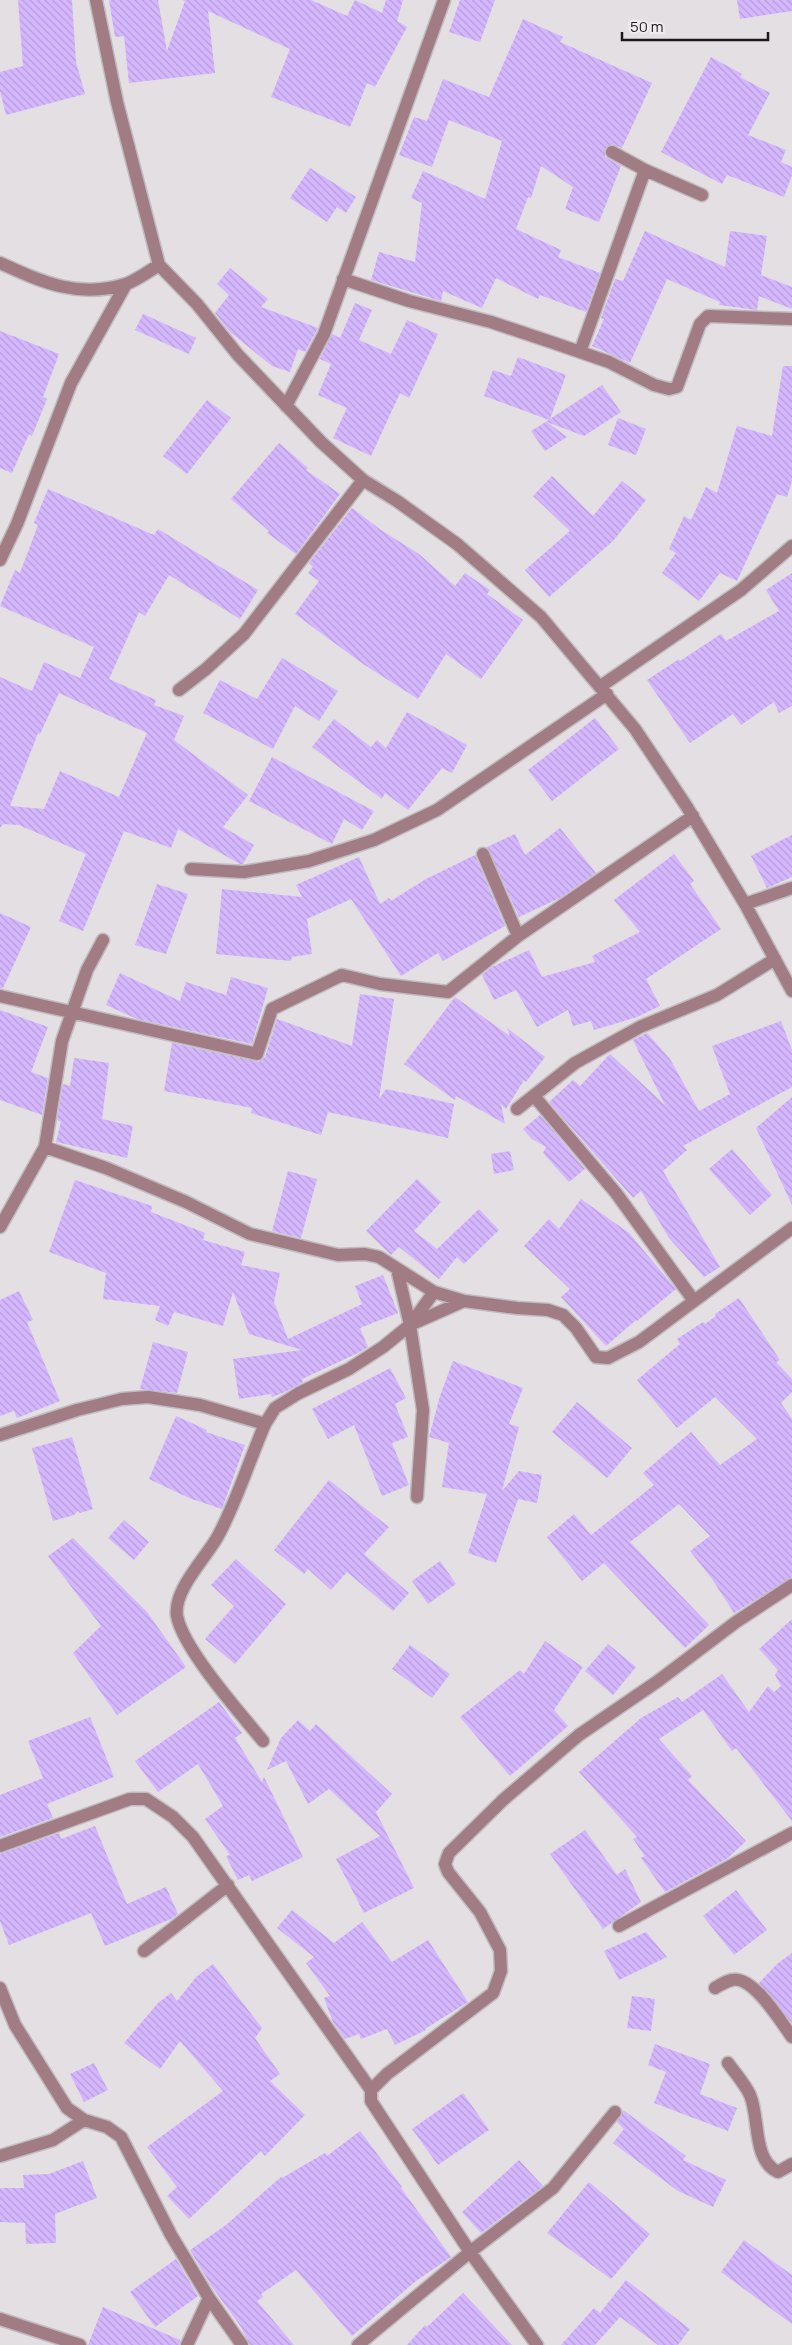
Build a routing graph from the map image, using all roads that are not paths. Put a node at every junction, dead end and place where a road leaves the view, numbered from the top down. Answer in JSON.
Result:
{"nodes":[{"id":1,"x":96,"y":0,"type":"edge"},
{"id":2,"x":444,"y":0,"type":"edge"},
{"id":3,"x":612,"y":152,"type":"dead end"},
{"id":4,"x":645,"y":170,"type":"junction"},
{"id":5,"x":702,"y":195,"type":"dead end"},
{"id":6,"x":0,"y":262,"type":"edge"},
{"id":7,"x":160,"y":265,"type":"junction"},
{"id":8,"x":343,"y":280,"type":"junction"},
{"id":9,"x":126,"y":284,"type":"junction"},
{"id":10,"x":792,"y":319,"type":"edge"},
{"id":11,"x":580,"y":352,"type":"junction"},
{"id":12,"x":286,"y":406,"type":"junction"},
{"id":13,"x":363,"y":480,"type":"junction"},
{"id":14,"x":792,"y":546,"type":"edge"},
{"id":15,"x":0,"y":560,"type":"edge"},
{"id":16,"x":179,"y":690,"type":"dead end"},
{"id":17,"x":604,"y":690,"type":"junction"},
{"id":18,"x":692,"y":816,"type":"junction"},
{"id":19,"x":483,"y":854,"type":"dead end"},
{"id":20,"x":191,"y":870,"type":"dead end"},
{"id":21,"x":792,"y":888,"type":"edge"},
{"id":22,"x":744,"y":904,"type":"junction"},
{"id":23,"x":518,"y":936,"type":"junction"},
{"id":24,"x":103,"y":940,"type":"dead end"},
{"id":25,"x":775,"y":959,"type":"junction"},
{"id":26,"x":792,"y":991,"type":"edge"},
{"id":27,"x":0,"y":996,"type":"edge"},
{"id":28,"x":72,"y":1012,"type":"junction"},
{"id":29,"x":534,"y":1096,"type":"junction"},
{"id":30,"x":517,"y":1110,"type":"dead end"},
{"id":31,"x":45,"y":1147,"type":"junction"},
{"id":32,"x":0,"y":1227,"type":"edge"},
{"id":33,"x":792,"y":1228,"type":"edge"},
{"id":34,"x":397,"y":1269,"type":"junction"},
{"id":35,"x":434,"y":1292,"type":"junction"},
{"id":36,"x":464,"y":1301,"type":"junction"},
{"id":37,"x":694,"y":1301,"type":"junction"},
{"id":38,"x":410,"y":1325,"type":"junction"},
{"id":39,"x":265,"y":1424,"type":"junction"},
{"id":40,"x":0,"y":1435,"type":"edge"},
{"id":41,"x":417,"y":1498,"type":"dead end"},
{"id":42,"x":792,"y":1585,"type":"edge"},
{"id":43,"x":263,"y":1741,"type":"dead end"},
{"id":44,"x":792,"y":1833,"type":"edge"},
{"id":45,"x":0,"y":1846,"type":"edge"},
{"id":46,"x":228,"y":1885,"type":"junction"},
{"id":47,"x":619,"y":1926,"type":"dead end"},
{"id":48,"x":144,"y":1951,"type":"dead end"},
{"id":49,"x":0,"y":1988,"type":"edge"},
{"id":50,"x":714,"y":1988,"type":"dead end"},
{"id":51,"x":3,"y":2004,"type":"edge"},
{"id":52,"x":792,"y":2037,"type":"edge"},
{"id":53,"x":728,"y":2063,"type":"dead end"},
{"id":54,"x":371,"y":2090,"type":"junction"},
{"id":55,"x":615,"y":2112,"type":"dead end"},
{"id":56,"x":84,"y":2120,"type":"junction"},
{"id":57,"x":0,"y":2156,"type":"edge"},
{"id":58,"x":792,"y":2164,"type":"edge"},
{"id":59,"x":470,"y":2252,"type":"junction"},
{"id":60,"x":209,"y":2298,"type":"junction"},
{"id":61,"x":0,"y":2319,"type":"edge"},
{"id":62,"x":80,"y":2345,"type":"edge"},
{"id":63,"x":187,"y":2345,"type":"edge"},
{"id":64,"x":242,"y":2345,"type":"edge"},
{"id":65,"x":358,"y":2345,"type":"edge"},
{"id":66,"x":537,"y":2345,"type":"edge"}],
"edges":[{"from":1,"to":7,"type":"street"},
{"from":2,"to":8,"type":"street"},
{"from":3,"to":4,"type":"street"},
{"from":4,"to":5,"type":"street"},
{"from":4,"to":11,"type":"street"},
{"from":6,"to":9,"type":"street"},
{"from":7,"to":9,"type":"street"},
{"from":7,"to":12,"type":"street"},
{"from":8,"to":11,"type":"street"},
{"from":8,"to":12,"type":"street"},
{"from":9,"to":15,"type":"street"},
{"from":10,"to":11,"type":"street"},
{"from":12,"to":13,"type":"street"},
{"from":13,"to":16,"type":"street"},
{"from":13,"to":17,"type":"street"},
{"from":14,"to":17,"type":"street"},
{"from":17,"to":18,"type":"street"},
{"from":17,"to":20,"type":"street"},
{"from":18,"to":22,"type":"street"},
{"from":18,"to":23,"type":"street"},
{"from":19,"to":23,"type":"street"},
{"from":21,"to":22,"type":"street"},
{"from":22,"to":25,"type":"street"},
{"from":23,"to":28,"type":"street"},
{"from":24,"to":28,"type":"street"},
{"from":25,"to":26,"type":"street"},
{"from":25,"to":29,"type":"street"},
{"from":27,"to":28,"type":"street"},
{"from":28,"to":31,"type":"street"},
{"from":29,"to":30,"type":"street"},
{"from":29,"to":37,"type":"street"},
{"from":31,"to":32,"type":"street"},
{"from":31,"to":34,"type":"street"},
{"from":33,"to":37,"type":"street"},
{"from":34,"to":35,"type":"street"},
{"from":34,"to":38,"type":"street"},
{"from":35,"to":36,"type":"street"},
{"from":35,"to":38,"type":"street"},
{"from":36,"to":37,"type":"street"},
{"from":36,"to":38,"type":"street"},
{"from":38,"to":39,"type":"street"},
{"from":38,"to":41,"type":"street"},
{"from":39,"to":40,"type":"street"},
{"from":39,"to":43,"type":"street"},
{"from":42,"to":54,"type":"street"},
{"from":44,"to":47,"type":"street"},
{"from":45,"to":46,"type":"street"},
{"from":46,"to":48,"type":"street"},
{"from":46,"to":54,"type":"street"},
{"from":49,"to":51,"type":"street"},
{"from":50,"to":52,"type":"street"},
{"from":51,"to":56,"type":"street"},
{"from":53,"to":58,"type":"street"},
{"from":54,"to":59,"type":"street"},
{"from":55,"to":59,"type":"street"},
{"from":56,"to":57,"type":"street"},
{"from":56,"to":60,"type":"street"},
{"from":59,"to":65,"type":"street"},
{"from":59,"to":66,"type":"street"},
{"from":60,"to":63,"type":"street"},
{"from":60,"to":64,"type":"street"},
{"from":61,"to":62,"type":"street"}]}
